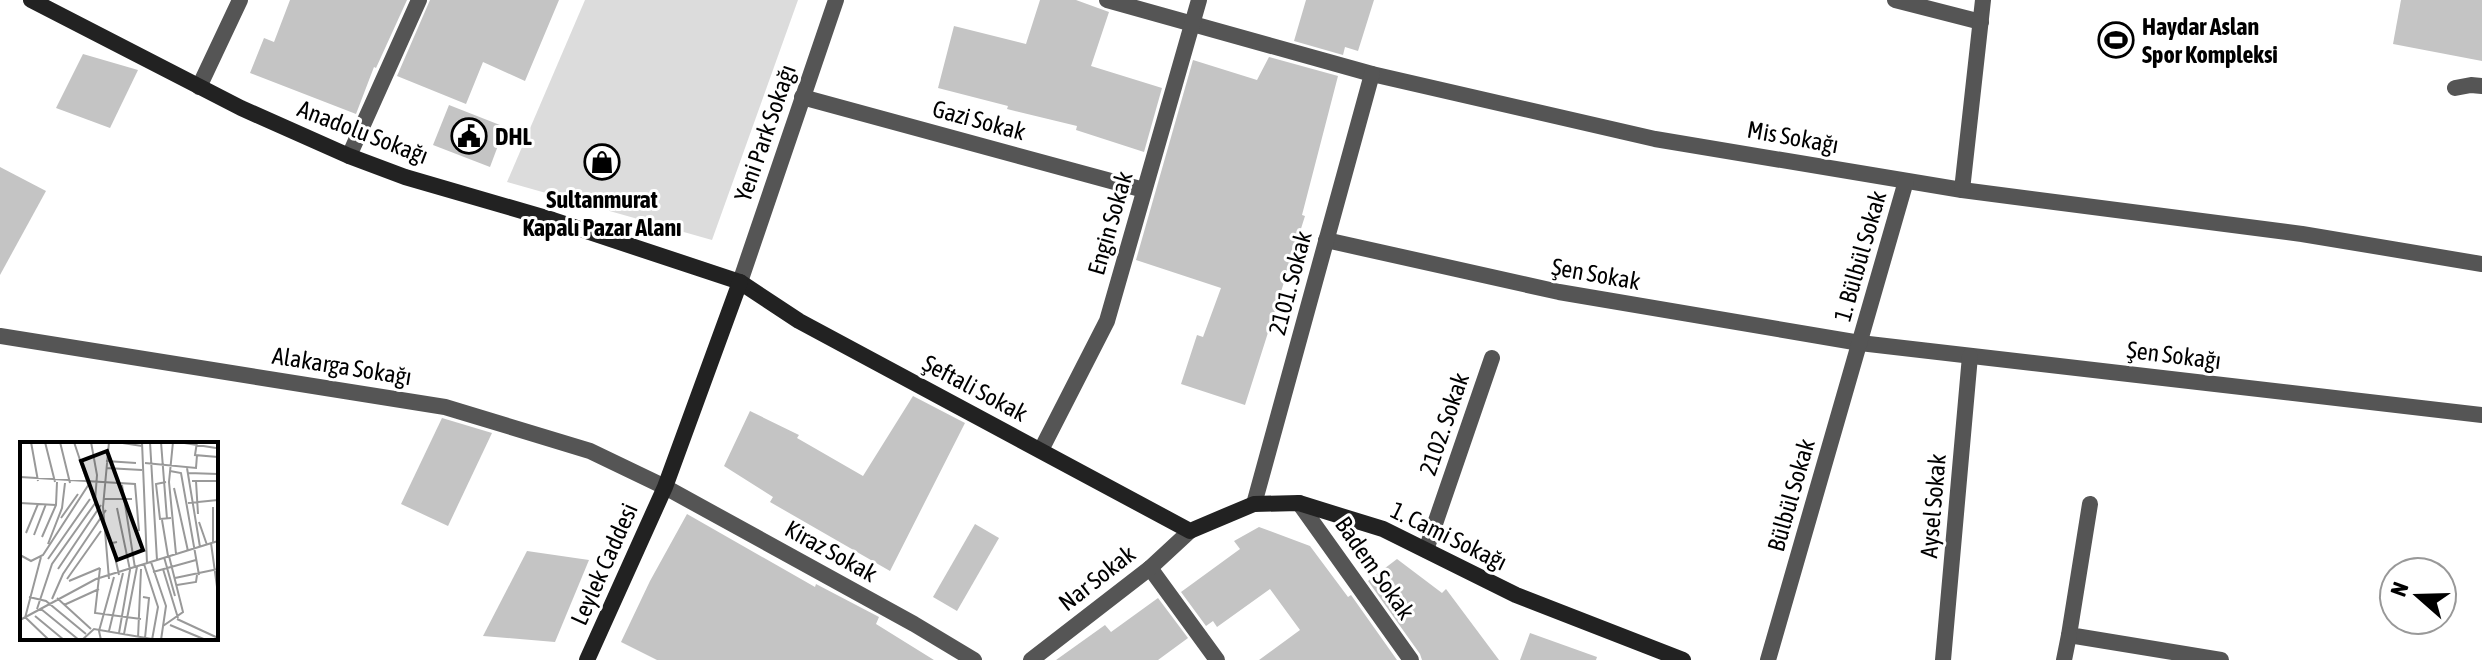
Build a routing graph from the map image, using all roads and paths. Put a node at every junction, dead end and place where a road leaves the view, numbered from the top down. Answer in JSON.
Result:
{"nodes":[{"id":1,"x":31,"y":0,"type":"edge"},
{"id":2,"x":240,"y":0,"type":"edge"},
{"id":3,"x":419,"y":0,"type":"edge"},
{"id":4,"x":836,"y":0,"type":"edge"},
{"id":5,"x":1107,"y":0,"type":"edge"},
{"id":6,"x":1199,"y":0,"type":"edge"},
{"id":7,"x":1895,"y":0,"type":"edge"},
{"id":8,"x":1983,"y":0,"type":"edge"},
{"id":9,"x":1981,"y":22,"type":"junction"},
{"id":10,"x":1192,"y":25,"type":"junction"},
{"id":11,"x":1372,"y":74,"type":"junction"},
{"id":12,"x":2482,"y":86,"type":"edge"},
{"id":13,"x":199,"y":87,"type":"junction"},
{"id":14,"x":2455,"y":88,"type":"dead end"},
{"id":15,"x":802,"y":97,"type":"junction"},
{"id":16,"x":349,"y":156,"type":"junction"},
{"id":17,"x":1906,"y":181,"type":"junction"},
{"id":18,"x":1144,"y":190,"type":"junction"},
{"id":19,"x":1962,"y":190,"type":"junction"},
{"id":20,"x":1326,"y":240,"type":"junction"},
{"id":21,"x":2482,"y":264,"type":"edge"},
{"id":22,"x":740,"y":282,"type":"junction"},
{"id":23,"x":0,"y":336,"type":"edge"},
{"id":24,"x":1860,"y":343,"type":"junction"},
{"id":25,"x":1970,"y":356,"type":"junction"},
{"id":26,"x":1492,"y":358,"type":"dead end"},
{"id":27,"x":2482,"y":415,"type":"edge"},
{"id":28,"x":1041,"y":450,"type":"junction"},
{"id":29,"x":665,"y":487,"type":"junction"},
{"id":30,"x":1299,"y":503,"type":"junction"},
{"id":31,"x":1254,"y":504,"type":"junction"},
{"id":32,"x":2090,"y":504,"type":"dead end"},
{"id":33,"x":1190,"y":531,"type":"junction"},
{"id":34,"x":1426,"y":550,"type":"junction"},
{"id":35,"x":1150,"y":568,"type":"junction"},
{"id":36,"x":2069,"y":635,"type":"junction"},
{"id":37,"x":1040,"y":657,"type":"edge"},
{"id":38,"x":587,"y":660,"type":"edge"},
{"id":39,"x":974,"y":660,"type":"edge"},
{"id":40,"x":1217,"y":660,"type":"edge"},
{"id":41,"x":1411,"y":660,"type":"edge"},
{"id":42,"x":1683,"y":660,"type":"edge"},
{"id":43,"x":1768,"y":660,"type":"edge"},
{"id":44,"x":1943,"y":660,"type":"edge"},
{"id":45,"x":2064,"y":660,"type":"edge"},
{"id":46,"x":2221,"y":660,"type":"edge"}],
"edges":[{"from":1,"to":13,"type":"street","name":"Anadolu Sokağı"},
{"from":2,"to":13,"type":"street"},
{"from":3,"to":16,"type":"street"},
{"from":4,"to":15,"type":"street","name":"Yeni Park Sokağı"},
{"from":5,"to":10,"type":"street","name":"Mis Sokağı"},
{"from":6,"to":10,"type":"street","name":"Engin Sokak"},
{"from":7,"to":9,"type":"street"},
{"from":8,"to":9,"type":"street"},
{"from":9,"to":19,"type":"street"},
{"from":10,"to":11,"type":"street","name":"Mis Sokağı"},
{"from":10,"to":18,"type":"street","name":"Engin Sokak"},
{"from":11,"to":17,"type":"street","name":"Mis Sokağı"},
{"from":11,"to":20,"type":"street","name":"2101. Sokak"},
{"from":12,"to":14,"type":"street"},
{"from":13,"to":16,"type":"street","name":"Anadolu Sokağı"},
{"from":15,"to":18,"type":"street","name":"Gazi Sokak"},
{"from":15,"to":22,"type":"street","name":"Yeni Park Sokağı"},
{"from":16,"to":22,"type":"street","name":"Anadolu Sokağı"},
{"from":17,"to":19,"type":"street","name":"Mis Sokağı"},
{"from":17,"to":24,"type":"street","name":"1. Bülbül Sokak"},
{"from":18,"to":28,"type":"street","name":"Engin Sokak"},
{"from":19,"to":21,"type":"street","name":"Mis Sokağı"},
{"from":20,"to":24,"type":"street","name":"Şen Sokak"},
{"from":20,"to":31,"type":"street","name":"2101. Sokak"},
{"from":22,"to":28,"type":"street","name":"Şeftali Sokak"},
{"from":22,"to":29,"type":"street","name":"Leylek Caddesi"},
{"from":23,"to":29,"type":"street","name":"Alakarga Sokağı"},
{"from":24,"to":25,"type":"street","name":"Şen Sokağı"},
{"from":24,"to":43,"type":"street","name":"Bülbül Sokak"},
{"from":25,"to":27,"type":"street","name":"Şen Sokağı"},
{"from":25,"to":44,"type":"street","name":"Aysel Sokak"},
{"from":26,"to":34,"type":"street","name":"2102. Sokak"},
{"from":28,"to":33,"type":"street","name":"Şeftali Sokak"},
{"from":29,"to":38,"type":"street","name":"Leylek Caddesi"},
{"from":29,"to":39,"type":"street","name":"Kiraz Sokak"},
{"from":30,"to":31,"type":"street","name":"1. Cami Sokağı"},
{"from":30,"to":34,"type":"street","name":"1. Cami Sokağı"},
{"from":30,"to":41,"type":"street","name":"Badem Sokak"},
{"from":31,"to":33,"type":"street","name":"1. Cami Sokağı"},
{"from":32,"to":36,"type":"street"},
{"from":33,"to":35,"type":"street","name":"Nar Sokak"},
{"from":34,"to":42,"type":"street","name":"1. Cami Sokağı"},
{"from":35,"to":37,"type":"street","name":"Nar Sokak"},
{"from":35,"to":40,"type":"street"},
{"from":36,"to":45,"type":"street"},
{"from":36,"to":46,"type":"street"}]}
